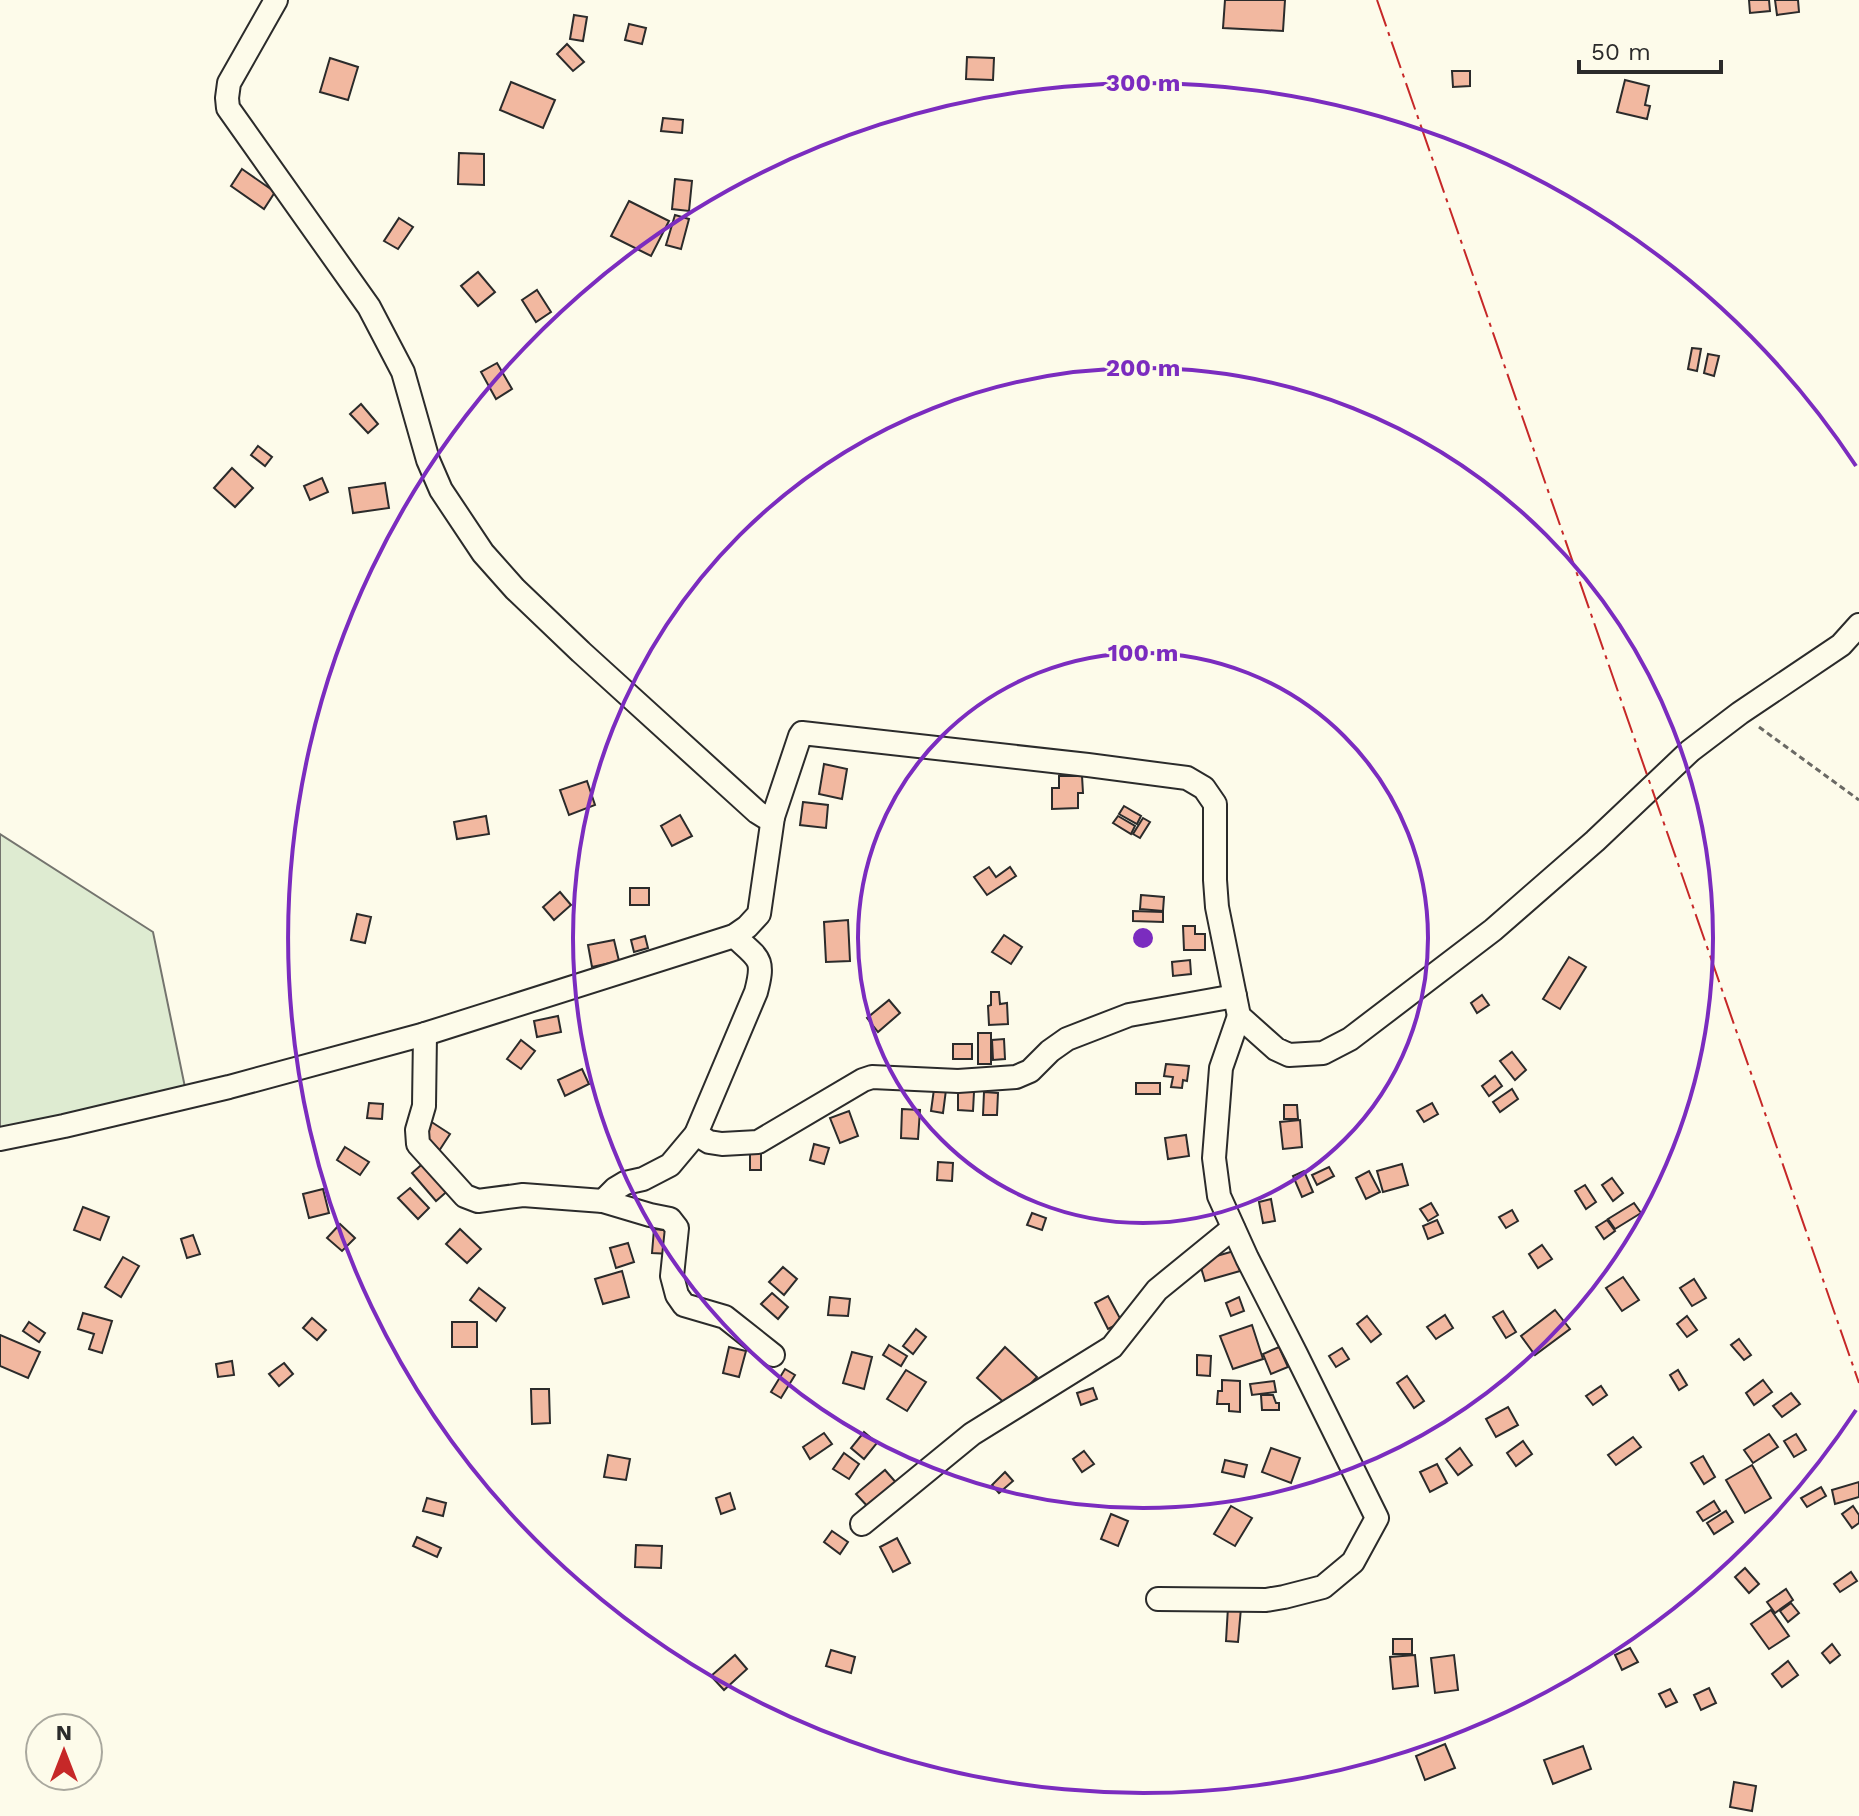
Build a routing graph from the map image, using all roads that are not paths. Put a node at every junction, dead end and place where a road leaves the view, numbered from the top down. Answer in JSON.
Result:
{"nodes":[{"id":1,"x":276,"y":0,"type":"edge"},
{"id":2,"x":1859,"y":625,"type":"edge"},
{"id":3,"x":773,"y":817,"type":"junction"},
{"id":4,"x":734,"y":936,"type":"junction"},
{"id":5,"x":1237,"y":1006,"type":"junction"},
{"id":6,"x":425,"y":1034,"type":"junction"},
{"id":7,"x":696,"y":1134,"type":"junction"},
{"id":8,"x":0,"y":1139,"type":"edge"},
{"id":9,"x":603,"y":1201,"type":"junction"},
{"id":10,"x":1233,"y":1228,"type":"junction"},
{"id":11,"x":773,"y":1355,"type":"dead end"},
{"id":12,"x":862,"y":1524,"type":"dead end"},
{"id":13,"x":1158,"y":1599,"type":"dead end"}],
"edges":[{"from":1,"to":3,"type":"street"},
{"from":2,"to":5,"type":"street"},
{"from":3,"to":4,"type":"street"},
{"from":3,"to":5,"type":"street"},
{"from":4,"to":6,"type":"street"},
{"from":4,"to":7,"type":"street"},
{"from":5,"to":7,"type":"street"},
{"from":5,"to":10,"type":"street"},
{"from":6,"to":8,"type":"street"},
{"from":6,"to":9,"type":"street"},
{"from":7,"to":9,"type":"street"},
{"from":9,"to":11,"type":"street"},
{"from":10,"to":12,"type":"street"},
{"from":10,"to":13,"type":"street"}]}
